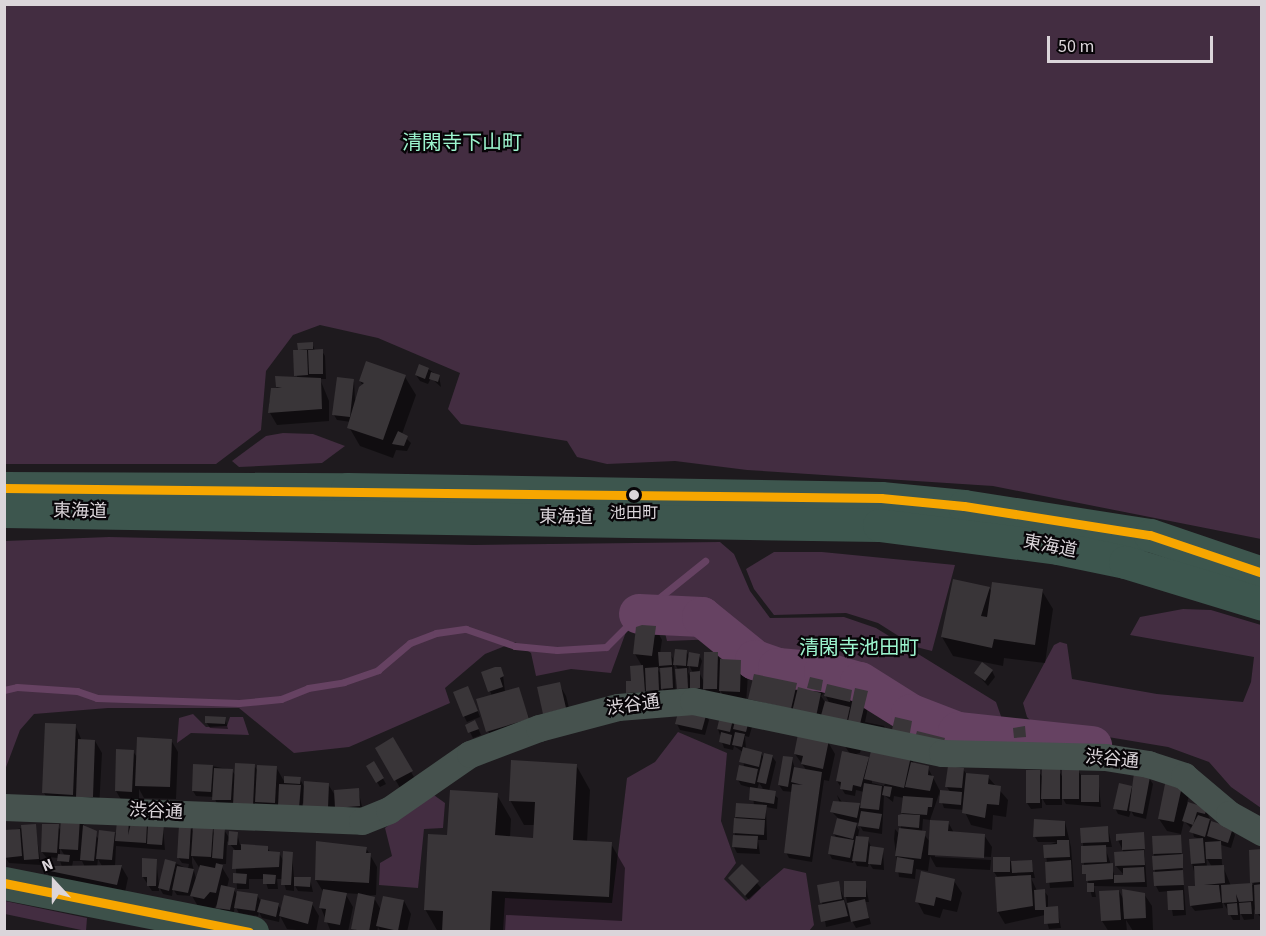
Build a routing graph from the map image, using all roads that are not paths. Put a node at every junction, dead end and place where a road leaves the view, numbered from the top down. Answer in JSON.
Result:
{"nodes":[{"id":1,"x":4,"y":488,"type":"edge"},
{"id":2,"x":4,"y":511,"type":"edge"},
{"id":3,"x":1262,"y":573,"type":"edge"},
{"id":4,"x":1262,"y":604,"type":"edge"},
{"id":5,"x":4,"y":807,"type":"edge"},
{"id":6,"x":1262,"y":832,"type":"edge"},
{"id":7,"x":4,"y":883,"type":"edge"},
{"id":8,"x":252,"y":932,"type":"edge"}],
"edges":[{"from":1,"to":3,"type":"highway","name":"東海道"},
{"from":2,"to":4,"type":"highway","name":"東海道"},
{"from":5,"to":6,"type":"street","name":"渋谷通"},
{"from":7,"to":8,"type":"main road"}]}
